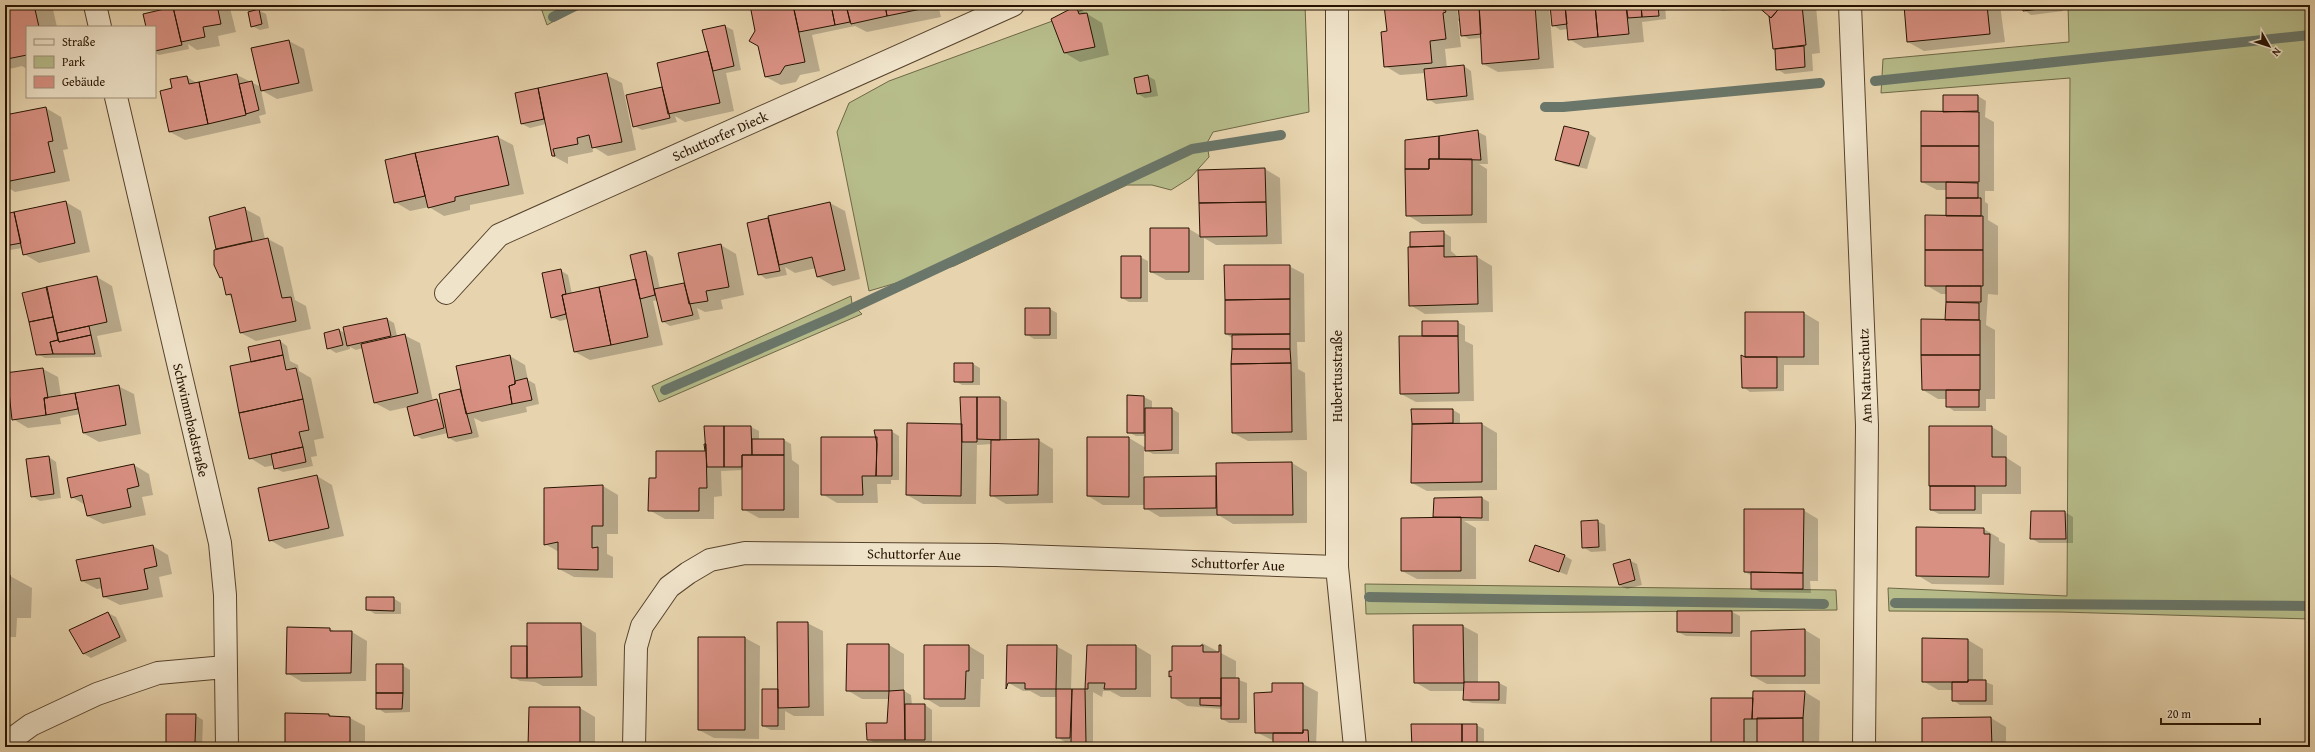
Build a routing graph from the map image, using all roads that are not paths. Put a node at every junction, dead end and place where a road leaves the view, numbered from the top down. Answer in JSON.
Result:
{"nodes":[{"id":1,"x":95,"y":5,"type":"edge"},
{"id":2,"x":1013,"y":5,"type":"edge"},
{"id":3,"x":1337,"y":5,"type":"edge"},
{"id":4,"x":1850,"y":5,"type":"edge"},
{"id":5,"x":100,"y":26,"type":"edge"},
{"id":6,"x":116,"y":98,"type":"edge"},
{"id":7,"x":446,"y":293,"type":"dead end"},
{"id":8,"x":1337,"y":568,"type":"junction"},
{"id":9,"x":225,"y":667,"type":"junction"},
{"id":10,"x":5,"y":744,"type":"edge"},
{"id":11,"x":227,"y":747,"type":"edge"},
{"id":12,"x":634,"y":747,"type":"edge"},
{"id":13,"x":1354,"y":747,"type":"edge"},
{"id":14,"x":1864,"y":747,"type":"edge"}],
"edges":[{"from":1,"to":5,"type":"street"},
{"from":2,"to":7,"type":"street","name":"Schuttorfer Dieck"},
{"from":3,"to":8,"type":"street","name":"Hubertusstraße"},
{"from":4,"to":14,"type":"street","name":"Am Naturschutz"},
{"from":6,"to":9,"type":"street","name":"Schwimmbadstraße"},
{"from":8,"to":12,"type":"street","name":"Schuttorfer Aue"},
{"from":8,"to":13,"type":"street","name":"Hubertusstraße"},
{"from":9,"to":10,"type":"street"},
{"from":9,"to":11,"type":"street","name":"Schwimmbadstraße"}]}
